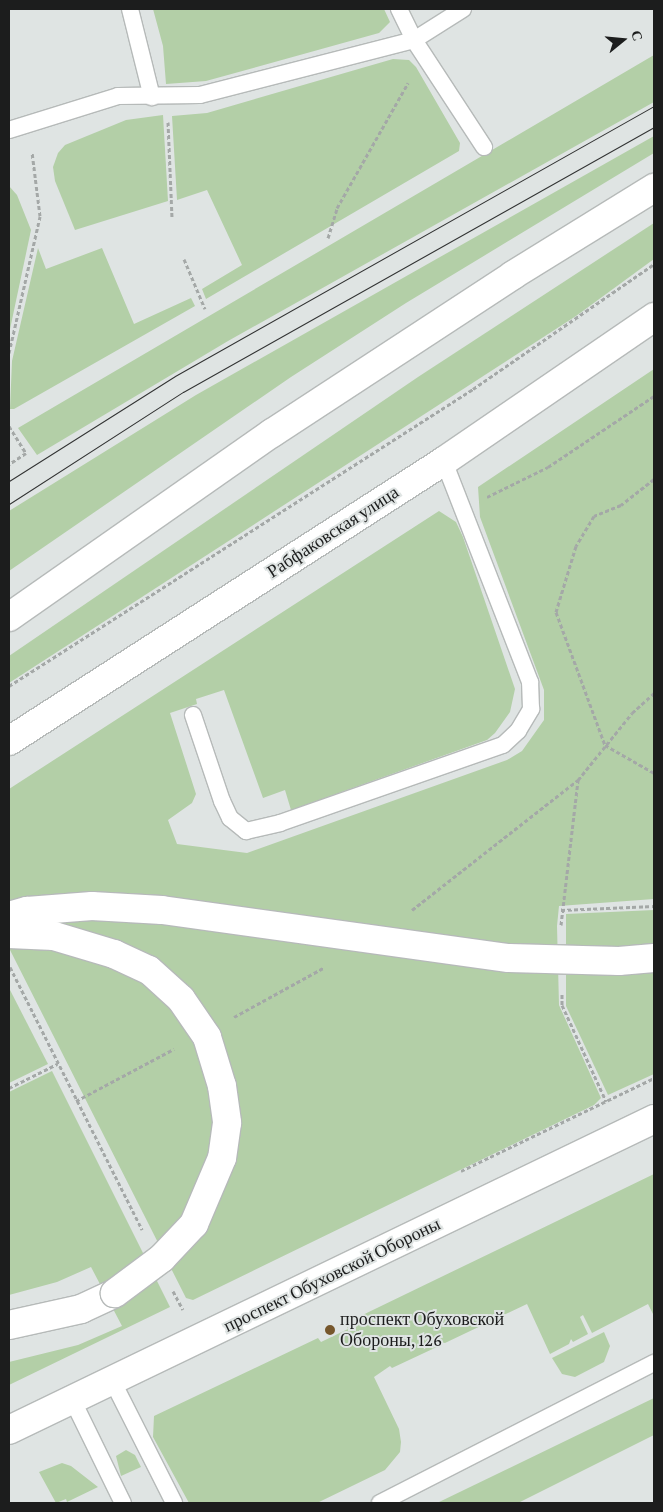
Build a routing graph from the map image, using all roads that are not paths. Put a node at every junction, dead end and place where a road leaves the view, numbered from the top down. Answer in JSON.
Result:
{"nodes":[{"id":1,"x":130,"y":9,"type":"edge"},
{"id":2,"x":400,"y":9,"type":"edge"},
{"id":3,"x":464,"y":9,"type":"edge"},
{"id":4,"x":414,"y":40,"type":"junction"},
{"id":5,"x":160,"y":97,"type":"junction"},
{"id":6,"x":9,"y":130,"type":"edge"},
{"id":7,"x":484,"y":148,"type":"dead end"},
{"id":8,"x":654,"y":188,"type":"edge"},
{"id":9,"x":654,"y":317,"type":"edge"},
{"id":10,"x":444,"y":461,"type":"junction"},
{"id":11,"x":9,"y":617,"type":"edge"},
{"id":12,"x":194,"y":715,"type":"dead end"},
{"id":13,"x":9,"y":741,"type":"edge"},
{"id":14,"x":9,"y":916,"type":"edge"},
{"id":15,"x":9,"y":934,"type":"edge"},
{"id":16,"x":654,"y":958,"type":"edge"},
{"id":17,"x":654,"y":1118,"type":"edge"},
{"id":18,"x":9,"y":1326,"type":"edge"},
{"id":19,"x":654,"y":1363,"type":"edge"},
{"id":20,"x":112,"y":1380,"type":"junction"},
{"id":21,"x":72,"y":1399,"type":"junction"},
{"id":22,"x":9,"y":1430,"type":"edge"},
{"id":23,"x":123,"y":1503,"type":"edge"},
{"id":24,"x":174,"y":1503,"type":"edge"},
{"id":25,"x":380,"y":1503,"type":"edge"}],
"edges":[{"from":1,"to":5,"type":"lane"},
{"from":2,"to":4,"type":"lane"},
{"from":3,"to":4,"type":"lane"},
{"from":4,"to":5,"type":"lane"},
{"from":4,"to":7,"type":"lane"},
{"from":5,"to":6,"type":"lane"},
{"from":8,"to":11,"type":"main road"},
{"from":9,"to":10,"type":"main road","name":"Рабфаковская улица"},
{"from":10,"to":12,"type":"lane"},
{"from":10,"to":13,"type":"main road","name":"Рабфаковская улица"},
{"from":14,"to":16,"type":"main road","bridge":true},
{"from":15,"to":18,"type":"main road","bridge":true},
{"from":17,"to":20,"type":"main road","name":"проспект Обуховской Обороны"},
{"from":19,"to":25,"type":"lane"},
{"from":20,"to":21,"type":"main road","name":"проспект Обуховской Обороны"},
{"from":20,"to":24,"type":"lane"},
{"from":21,"to":22,"type":"main road","name":"проспект Обуховской Обороны"},
{"from":21,"to":23,"type":"lane"}]}
